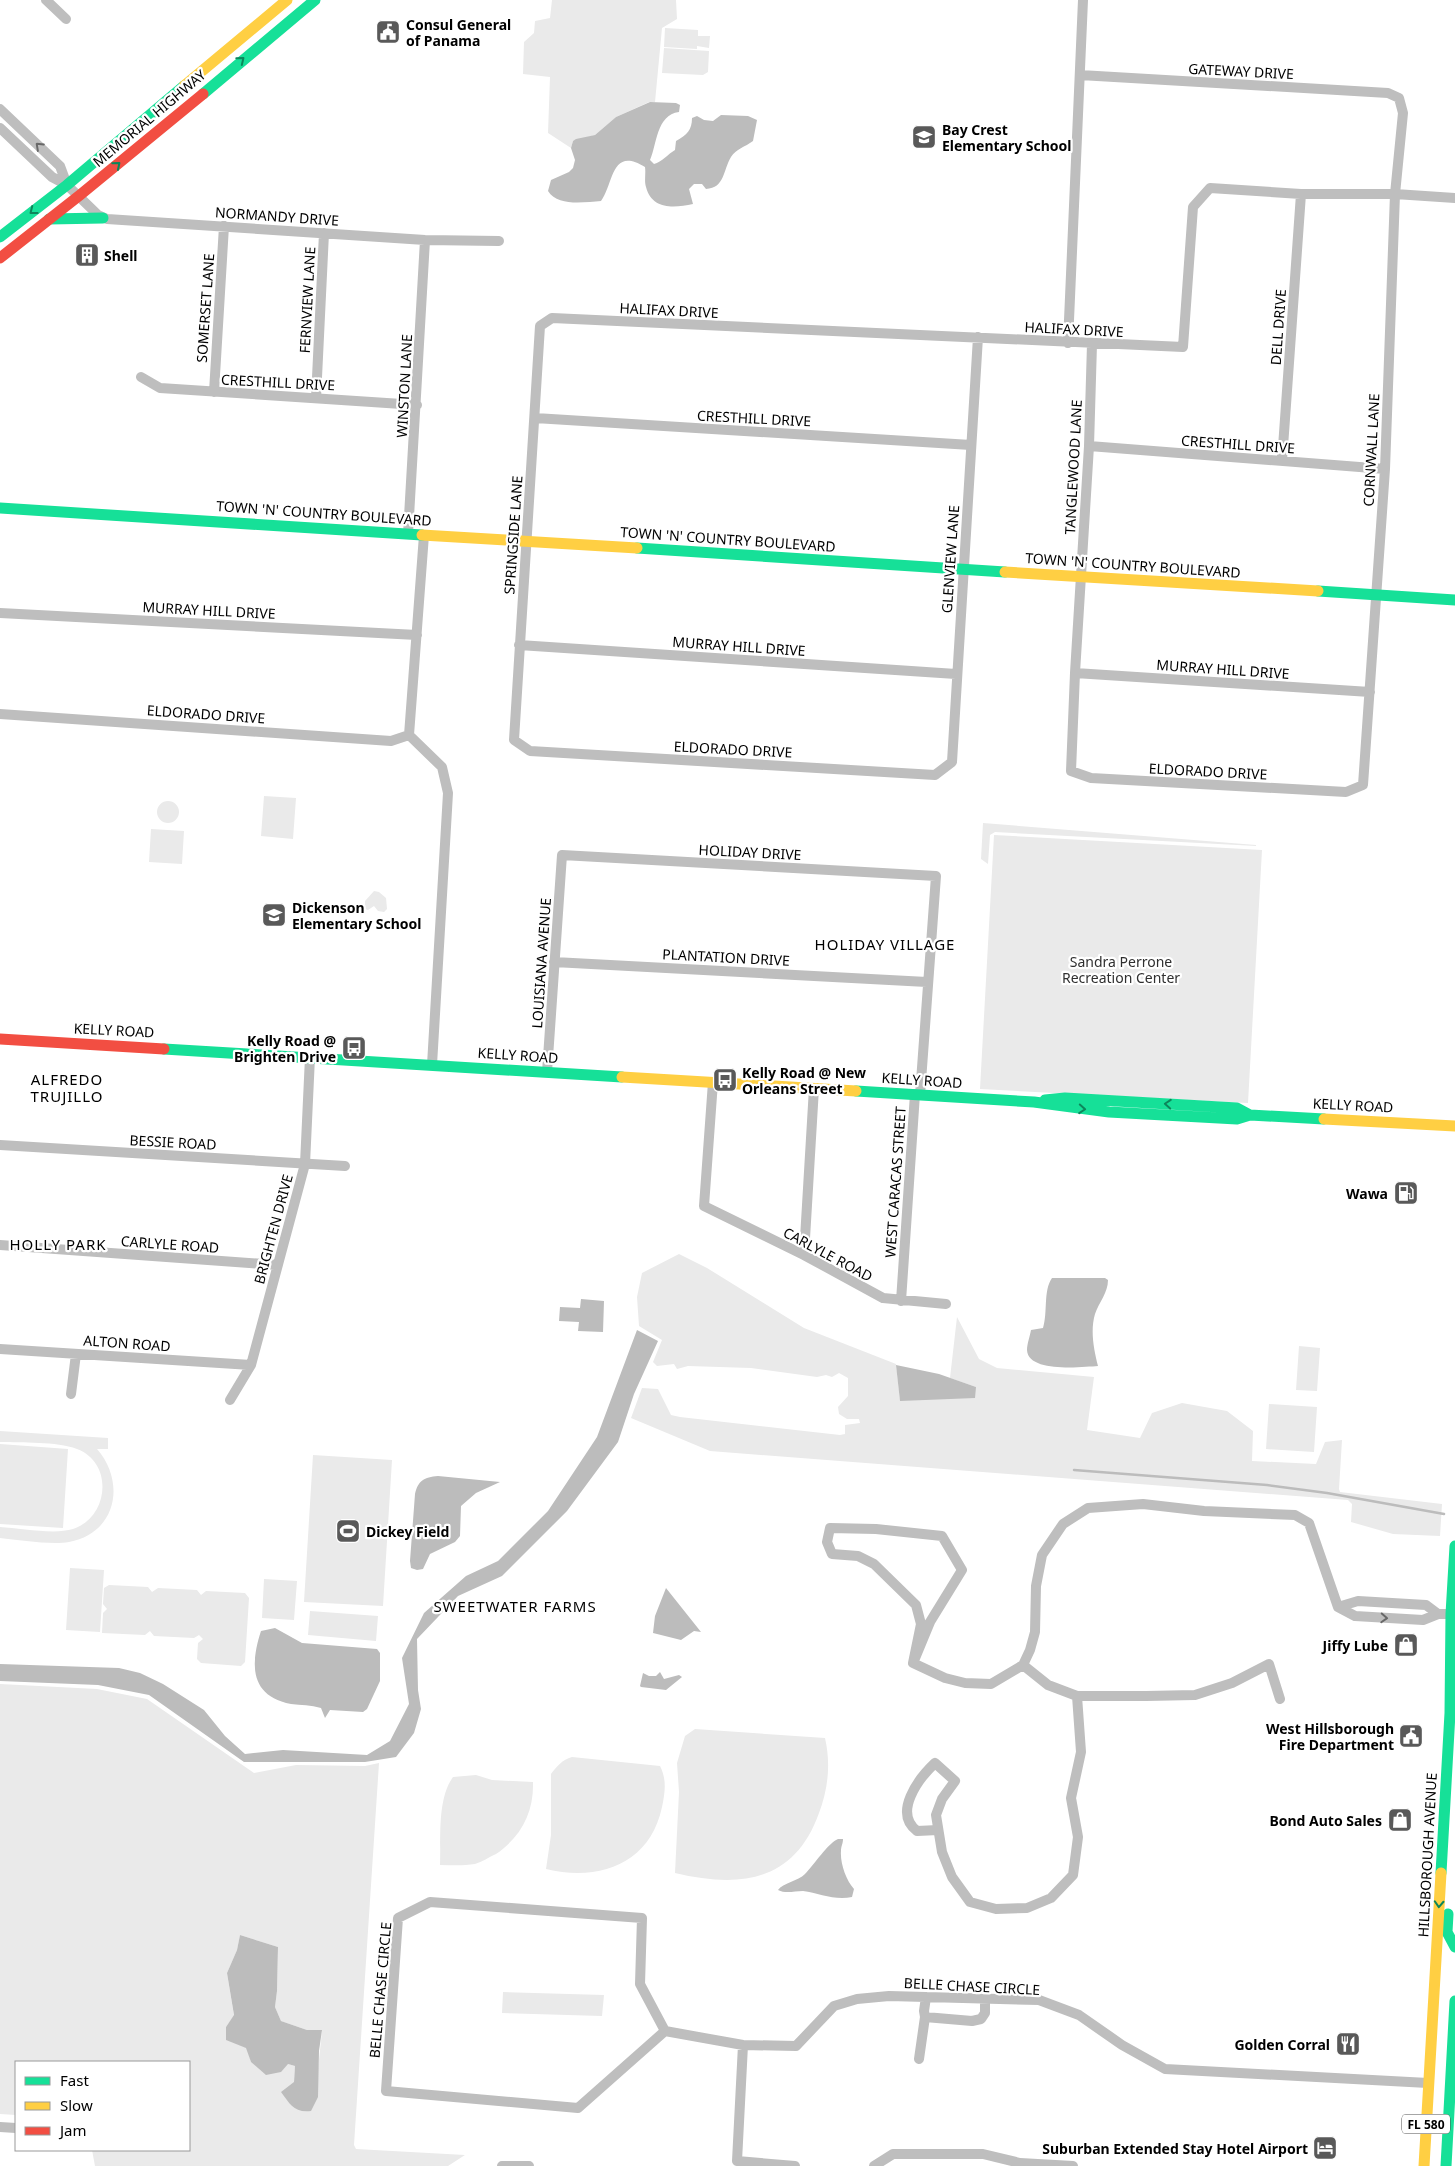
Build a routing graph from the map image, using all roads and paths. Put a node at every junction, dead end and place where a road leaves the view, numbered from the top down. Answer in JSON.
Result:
{"nodes":[{"id":1,"x":46,"y":0,"type":"edge"},
{"id":2,"x":287,"y":0,"type":"edge"},
{"id":3,"x":315,"y":0,"type":"edge"},
{"id":4,"x":1083,"y":0,"type":"edge"},
{"id":5,"x":66,"y":20,"type":"dead end"},
{"id":6,"x":1080,"y":75,"type":"junction"},
{"id":7,"x":1399,"y":98,"type":"joint"},
{"id":8,"x":0,"y":109,"type":"edge"},
{"id":9,"x":0,"y":128,"type":"edge"},
{"id":10,"x":67,"y":185,"type":"junction"},
{"id":11,"x":1301,"y":194,"type":"junction"},
{"id":12,"x":1395,"y":194,"type":"junction"},
{"id":13,"x":80,"y":196,"type":"junction"},
{"id":14,"x":1455,"y":198,"type":"edge"},
{"id":15,"x":103,"y":218,"type":"junction"},
{"id":16,"x":50,"y":219,"type":"junction"},
{"id":17,"x":224,"y":226,"type":"junction"},
{"id":18,"x":324,"y":233,"type":"junction"},
{"id":19,"x":0,"y":237,"type":"edge"},
{"id":20,"x":425,"y":240,"type":"junction"},
{"id":21,"x":499,"y":241,"type":"dead end"},
{"id":22,"x":0,"y":258,"type":"edge"},
{"id":23,"x":552,"y":318,"type":"joint"},
{"id":24,"x":978,"y":337,"type":"junction"},
{"id":25,"x":1068,"y":343,"type":"junction"},
{"id":26,"x":1092,"y":344,"type":"junction"},
{"id":27,"x":141,"y":377,"type":"dead end"},
{"id":28,"x":214,"y":392,"type":"junction"},
{"id":29,"x":316,"y":398,"type":"junction"},
{"id":30,"x":417,"y":405,"type":"junction"},
{"id":31,"x":535,"y":418,"type":"junction"},
{"id":32,"x":971,"y":445,"type":"junction"},
{"id":33,"x":1089,"y":446,"type":"junction"},
{"id":34,"x":1282,"y":461,"type":"junction"},
{"id":35,"x":1385,"y":469,"type":"junction"},
{"id":36,"x":0,"y":508,"type":"edge"},
{"id":37,"x":408,"y":534,"type":"junction"},
{"id":38,"x":424,"y":535,"type":"junction"},
{"id":39,"x":526,"y":541,"type":"junction"},
{"id":40,"x":963,"y":569,"type":"junction"},
{"id":41,"x":1081,"y":576,"type":"junction"},
{"id":42,"x":1377,"y":595,"type":"junction"},
{"id":43,"x":1455,"y":600,"type":"edge"},
{"id":44,"x":0,"y":613,"type":"edge"},
{"id":45,"x":417,"y":635,"type":"junction"},
{"id":46,"x":519,"y":645,"type":"junction"},
{"id":47,"x":1074,"y":673,"type":"junction"},
{"id":48,"x":956,"y":674,"type":"junction"},
{"id":49,"x":1370,"y":692,"type":"junction"},
{"id":50,"x":0,"y":714,"type":"edge"},
{"id":51,"x":409,"y":735,"type":"junction"},
{"id":52,"x":530,"y":751,"type":"joint"},
{"id":53,"x":1071,"y":771,"type":"joint"},
{"id":54,"x":935,"y":775,"type":"joint"},
{"id":55,"x":1346,"y":792,"type":"joint"},
{"id":56,"x":562,"y":855,"type":"joint"},
{"id":57,"x":936,"y":876,"type":"joint"},
{"id":58,"x":554,"y":962,"type":"junction"},
{"id":59,"x":927,"y":982,"type":"junction"},
{"id":60,"x":0,"y":1038,"type":"edge"},
{"id":61,"x":310,"y":1057,"type":"junction"},
{"id":62,"x":432,"y":1065,"type":"junction"},
{"id":63,"x":547,"y":1072,"type":"junction"},
{"id":64,"x":713,"y":1082,"type":"junction"},
{"id":65,"x":814,"y":1088,"type":"junction"},
{"id":66,"x":918,"y":1095,"type":"junction"},
{"id":67,"x":1455,"y":1126,"type":"edge"},
{"id":68,"x":0,"y":1145,"type":"edge"},
{"id":69,"x":305,"y":1164,"type":"junction"},
{"id":70,"x":345,"y":1166,"type":"dead end"},
{"id":71,"x":0,"y":1245,"type":"edge"},
{"id":72,"x":804,"y":1256,"type":"junction"},
{"id":73,"x":278,"y":1265,"type":"junction"},
{"id":74,"x":901,"y":1301,"type":"junction"},
{"id":75,"x":946,"y":1304,"type":"dead end"},
{"id":76,"x":0,"y":1349,"type":"edge"},
{"id":77,"x":76,"y":1354,"type":"junction"},
{"id":78,"x":251,"y":1365,"type":"junction"},
{"id":79,"x":71,"y":1394,"type":"dead end"},
{"id":80,"x":230,"y":1400,"type":"dead end"},
{"id":81,"x":1455,"y":1546,"type":"edge"},
{"id":82,"x":1338,"y":1607,"type":"junction"},
{"id":83,"x":1438,"y":1614,"type":"junction"},
{"id":84,"x":1453,"y":1616,"type":"edge"},
{"id":85,"x":913,"y":1663,"type":"junction"},
{"id":86,"x":1023,"y":1665,"type":"junction"},
{"id":87,"x":1451,"y":1676,"type":"junction"},
{"id":88,"x":1077,"y":1696,"type":"junction"},
{"id":89,"x":1455,"y":1697,"type":"edge"},
{"id":90,"x":1280,"y":1699,"type":"dead end"},
{"id":91,"x":1451,"y":1770,"type":"edge"},
{"id":92,"x":1444,"y":1820,"type":"junction"},
{"id":93,"x":938,"y":1830,"type":"junction"},
{"id":94,"x":1455,"y":1947,"type":"edge"},
{"id":95,"x":1435,"y":1964,"type":"junction"},
{"id":96,"x":926,"y":1997,"type":"junction"},
{"id":97,"x":986,"y":1998,"type":"junction"},
{"id":98,"x":1455,"y":2001,"type":"edge"},
{"id":99,"x":925,"y":2018,"type":"junction"},
{"id":100,"x":665,"y":2031,"type":"junction"},
{"id":101,"x":743,"y":2045,"type":"junction"},
{"id":102,"x":919,"y":2059,"type":"dead end"},
{"id":103,"x":1451,"y":2082,"type":"junction"},
{"id":104,"x":1428,"y":2083,"type":"junction"},
{"id":105,"x":0,"y":2127,"type":"edge"},
{"id":106,"x":15,"y":2128,"type":"edge"},
{"id":107,"x":502,"y":2166,"type":"edge"},
{"id":108,"x":529,"y":2166,"type":"edge"},
{"id":109,"x":795,"y":2166,"type":"edge"},
{"id":110,"x":874,"y":2166,"type":"edge"},
{"id":111,"x":1073,"y":2166,"type":"edge"},
{"id":112,"x":1424,"y":2166,"type":"edge"},
{"id":113,"x":1446,"y":2166,"type":"edge"}],
"edges":[{"from":1,"to":5,"type":"street"},
{"from":2,"to":10,"type":"street","name":"MEMORIAL HIGHWAY"},
{"from":13,"to":3,"type":"street","name":"MEMORIAL HIGHWAY","one_way":true},
{"from":4,"to":6,"type":"street"},
{"from":6,"to":7,"type":"street","name":"GATEWAY DRIVE"},
{"from":6,"to":25,"type":"street"},
{"from":7,"to":12,"type":"street","name":"CORNWALL LANE"},
{"from":10,"to":8,"type":"street","one_way":true},
{"from":9,"to":10,"type":"street"},
{"from":10,"to":13,"type":"street"},
{"from":10,"to":19,"type":"street","name":"MEMORIAL HIGHWAY","one_way":true},
{"from":11,"to":12,"type":"street","name":"HALIFAX DRIVE"},
{"from":11,"to":26,"type":"street","name":"HALIFAX DRIVE"},
{"from":11,"to":34,"type":"street","name":"DELL DRIVE"},
{"from":12,"to":14,"type":"street","name":"HALIFAX DRIVE"},
{"from":12,"to":35,"type":"street","name":"CORNWALL LANE"},
{"from":13,"to":15,"type":"street"},
{"from":13,"to":16,"type":"street","name":"MEMORIAL HIGHWAY"},
{"from":15,"to":16,"type":"street"},
{"from":15,"to":17,"type":"street","name":"NORMANDY DRIVE"},
{"from":16,"to":22,"type":"street","name":"MEMORIAL HIGHWAY"},
{"from":17,"to":18,"type":"street","name":"NORMANDY DRIVE"},
{"from":17,"to":28,"type":"street","name":"SOMERSET LANE"},
{"from":18,"to":20,"type":"street","name":"NORMANDY DRIVE"},
{"from":18,"to":29,"type":"street","name":"FERNVIEW LANE"},
{"from":20,"to":21,"type":"street","name":"NORMANDY DRIVE"},
{"from":20,"to":30,"type":"street","name":"WINSTON LANE"},
{"from":23,"to":24,"type":"street","name":"HALIFAX DRIVE"},
{"from":23,"to":31,"type":"street","name":"SPRINGSIDE LANE"},
{"from":24,"to":25,"type":"street","name":"HALIFAX DRIVE"},
{"from":24,"to":32,"type":"street","name":"GLENVIEW LANE"},
{"from":25,"to":26,"type":"street","name":"HALIFAX DRIVE"},
{"from":26,"to":33,"type":"street","name":"TANGLEWOOD LANE"},
{"from":27,"to":28,"type":"street","name":"CRESTHILL DRIVE"},
{"from":28,"to":29,"type":"street","name":"CRESTHILL DRIVE"},
{"from":29,"to":30,"type":"street","name":"CRESTHILL DRIVE"},
{"from":30,"to":37,"type":"street","name":"WINSTON LANE"},
{"from":31,"to":32,"type":"street","name":"CRESTHILL DRIVE"},
{"from":31,"to":39,"type":"street","name":"SPRINGSIDE LANE"},
{"from":32,"to":40,"type":"street","name":"GLENVIEW LANE"},
{"from":33,"to":34,"type":"street","name":"CRESTHILL DRIVE"},
{"from":33,"to":41,"type":"street","name":"TANGLEWOOD LANE"},
{"from":34,"to":35,"type":"street","name":"CRESTHILL DRIVE"},
{"from":35,"to":42,"type":"street","name":"CORNWALL LANE"},
{"from":36,"to":37,"type":"street","name":"TOWN 'N' COUNTRY BOULEVARD"},
{"from":37,"to":38,"type":"street","name":"TOWN 'N' COUNTRY BOULEVARD"},
{"from":38,"to":39,"type":"street","name":"TOWN 'N' COUNTRY BOULEVARD"},
{"from":38,"to":45,"type":"street"},
{"from":39,"to":40,"type":"street","name":"TOWN 'N' COUNTRY BOULEVARD"},
{"from":39,"to":46,"type":"street","name":"SPRINGSIDE LANE"},
{"from":40,"to":41,"type":"street","name":"TOWN 'N' COUNTRY BOULEVARD"},
{"from":40,"to":48,"type":"street","name":"GLENVIEW LANE"},
{"from":41,"to":42,"type":"street","name":"TOWN 'N' COUNTRY BOULEVARD"},
{"from":41,"to":47,"type":"street","name":"TANGLEWOOD LANE"},
{"from":42,"to":43,"type":"street","name":"TOWN 'N' COUNTRY BOULEVARD"},
{"from":42,"to":49,"type":"street","name":"CORNWALL LANE"},
{"from":44,"to":45,"type":"street","name":"MURRAY HILL DRIVE"},
{"from":45,"to":51,"type":"street"},
{"from":46,"to":48,"type":"street","name":"MURRAY HILL DRIVE"},
{"from":46,"to":52,"type":"street","name":"SPRINGSIDE LANE"},
{"from":47,"to":49,"type":"street","name":"MURRAY HILL DRIVE"},
{"from":47,"to":53,"type":"street","name":"TANGLEWOOD LANE"},
{"from":48,"to":54,"type":"street","name":"GLENVIEW LANE"},
{"from":49,"to":55,"type":"street","name":"CORNWALL LANE"},
{"from":50,"to":51,"type":"street","name":"ELDORADO DRIVE"},
{"from":51,"to":62,"type":"street"},
{"from":52,"to":54,"type":"street","name":"ELDORADO DRIVE"},
{"from":53,"to":55,"type":"street","name":"ELDORADO DRIVE"},
{"from":56,"to":57,"type":"street","name":"HOLIDAY DRIVE"},
{"from":56,"to":58,"type":"street","name":"LOUISIANA AVENUE"},
{"from":57,"to":59,"type":"street","name":"WEST CARACAS STREET"},
{"from":58,"to":59,"type":"street","name":"PLANTATION DRIVE"},
{"from":58,"to":63,"type":"street","name":"LOUISIANA AVENUE"},
{"from":59,"to":66,"type":"street","name":"WEST CARACAS STREET"},
{"from":60,"to":61,"type":"street","name":"KELLY ROAD"},
{"from":61,"to":62,"type":"street","name":"KELLY ROAD"},
{"from":61,"to":69,"type":"street","name":"BRIGHTEN DRIVE"},
{"from":62,"to":63,"type":"street","name":"KELLY ROAD"},
{"from":63,"to":64,"type":"street","name":"KELLY ROAD"},
{"from":64,"to":65,"type":"street","name":"KELLY ROAD"},
{"from":64,"to":72,"type":"street","name":"CARLYLE ROAD"},
{"from":65,"to":66,"type":"street","name":"KELLY ROAD"},
{"from":65,"to":72,"type":"street"},
{"from":66,"to":67,"type":"street","name":"KELLY ROAD"},
{"from":66,"to":74,"type":"street","name":"WEST CARACAS STREET"},
{"from":68,"to":69,"type":"street","name":"BESSIE ROAD"},
{"from":69,"to":70,"type":"street","name":"BESSIE ROAD"},
{"from":69,"to":73,"type":"street","name":"BRIGHTEN DRIVE"},
{"from":71,"to":73,"type":"street","name":"CARLYLE ROAD"},
{"from":72,"to":74,"type":"street","name":"CARLYLE ROAD"},
{"from":73,"to":78,"type":"street","name":"BRIGHTEN DRIVE"},
{"from":74,"to":75,"type":"street","name":"CARLYLE ROAD"},
{"from":76,"to":77,"type":"street","name":"ALTON ROAD"},
{"from":77,"to":78,"type":"street","name":"ALTON ROAD"},
{"from":77,"to":79,"type":"street"},
{"from":78,"to":80,"type":"street","name":"BRIGHTEN DRIVE"},
{"from":81,"to":84,"type":"street","name":"HILLSBOROUGH AVENUE","number":"FL 580"},
{"from":82,"to":83,"type":"street","one_way":true},
{"from":82,"to":83,"type":"street"},
{"from":82,"to":86,"type":"street"},
{"from":83,"to":84,"type":"street"},
{"from":84,"to":87,"type":"street","name":"HILLSBOROUGH AVENUE","number":"FL 580"},
{"from":85,"to":85,"type":"street"},
{"from":85,"to":86,"type":"street"},
{"from":86,"to":88,"type":"street"},
{"from":87,"to":89,"type":"street"},
{"from":87,"to":91,"type":"street","name":"HILLSBOROUGH AVENUE","number":"FL 580"},
{"from":88,"to":90,"type":"street"},
{"from":88,"to":93,"type":"street"},
{"from":91,"to":92,"type":"street","name":"HILLSBOROUGH AVENUE","number":"FL 580"},
{"from":92,"to":94,"type":"street"},
{"from":92,"to":95,"type":"street","name":"HILLSBOROUGH AVENUE","number":"FL 580","one_way":true},
{"from":93,"to":93,"type":"street"},
{"from":95,"to":103,"type":"street"},
{"from":95,"to":104,"type":"street","name":"HILLSBOROUGH AVENUE","number":"FL 580"},
{"from":96,"to":97,"type":"street","name":"BELLE CHASE CIRCLE"},
{"from":96,"to":99,"type":"street"},
{"from":96,"to":101,"type":"street","name":"BELLE CHASE CIRCLE"},
{"from":97,"to":99,"type":"street"},
{"from":97,"to":104,"type":"street","name":"BELLE CHASE CIRCLE"},
{"from":98,"to":103,"type":"street","number":"FL 580"},
{"from":99,"to":102,"type":"street"},
{"from":100,"to":100,"type":"street","name":"BELLE CHASE CIRCLE"},
{"from":100,"to":101,"type":"street","name":"BELLE CHASE CIRCLE"},
{"from":101,"to":109,"type":"street"},
{"from":103,"to":113,"type":"street","number":"FL 580"},
{"from":104,"to":112,"type":"street","name":"HILLSBOROUGH AVENUE","number":"FL 580"},
{"from":105,"to":106,"type":"street"},
{"from":107,"to":108,"type":"street"},
{"from":110,"to":111,"type":"street"}]}
